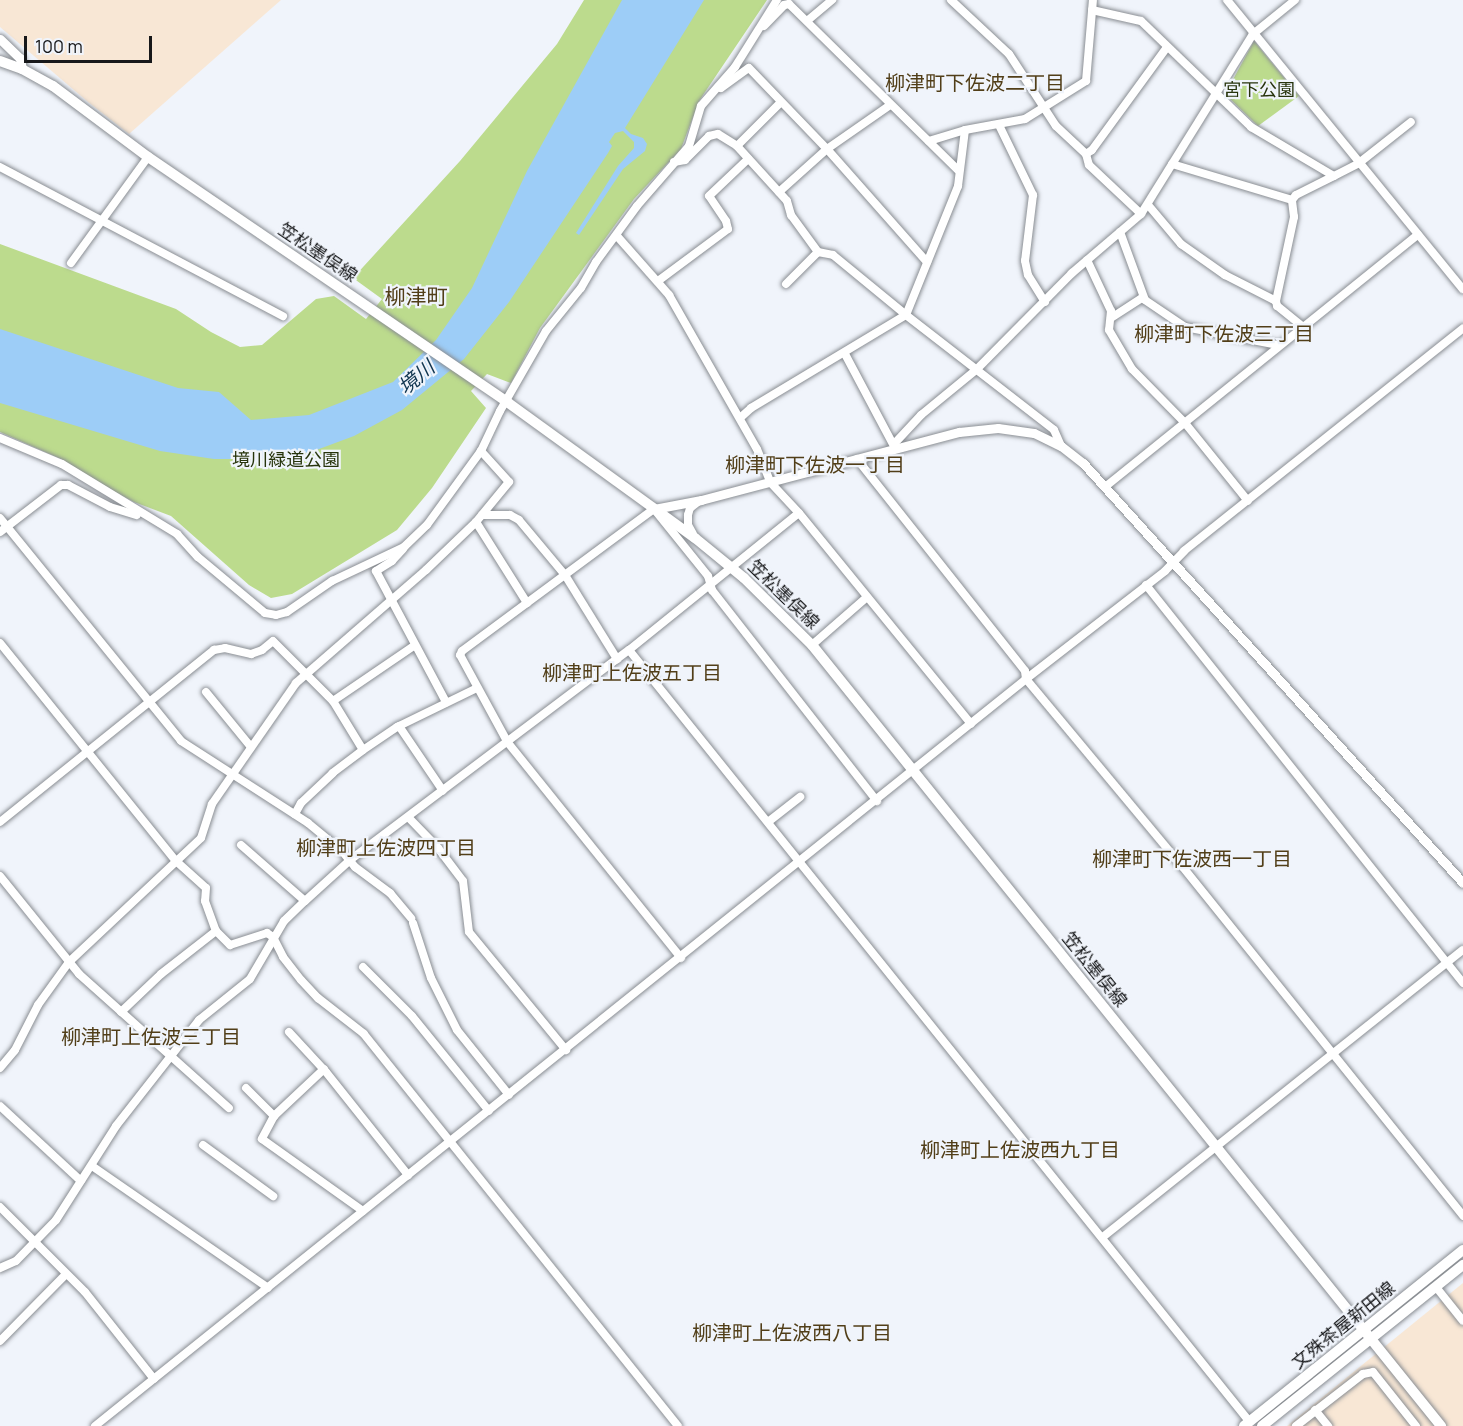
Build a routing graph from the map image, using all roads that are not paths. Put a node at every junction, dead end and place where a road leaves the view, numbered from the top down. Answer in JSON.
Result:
{"nodes":[{"id":1,"x":777,"y":0,"type":"edge"},
{"id":2,"x":832,"y":0,"type":"edge"},
{"id":3,"x":951,"y":0,"type":"edge"},
{"id":4,"x":1093,"y":0,"type":"edge"},
{"id":5,"x":1227,"y":0,"type":"edge"},
{"id":6,"x":1295,"y":0,"type":"edge"},
{"id":7,"x":1092,"y":10,"type":"junction"},
{"id":8,"x":807,"y":21,"type":"junction"},
{"id":9,"x":759,"y":26,"type":"junction"},
{"id":10,"x":1253,"y":34,"type":"junction"},
{"id":11,"x":0,"y":39,"type":"edge"},
{"id":12,"x":1167,"y":47,"type":"junction"},
{"id":13,"x":0,"y":62,"type":"edge"},
{"id":14,"x":22,"y":69,"type":"junction"},
{"id":15,"x":716,"y":87,"type":"junction"},
{"id":16,"x":1218,"y":94,"type":"junction"},
{"id":17,"x":780,"y":103,"type":"junction"},
{"id":18,"x":891,"y":105,"type":"junction"},
{"id":19,"x":1043,"y":109,"type":"junction"},
{"id":20,"x":1411,"y":122,"type":"dead end"},
{"id":21,"x":999,"y":125,"type":"junction"},
{"id":22,"x":965,"y":130,"type":"junction"},
{"id":23,"x":929,"y":141,"type":"junction"},
{"id":24,"x":737,"y":146,"type":"junction"},
{"id":25,"x":827,"y":149,"type":"junction"},
{"id":26,"x":1086,"y":154,"type":"junction"},
{"id":27,"x":148,"y":158,"type":"junction"},
{"id":28,"x":748,"y":159,"type":"junction"},
{"id":29,"x":674,"y":162,"type":"junction"},
{"id":30,"x":1359,"y":163,"type":"junction"},
{"id":31,"x":1172,"y":164,"type":"junction"},
{"id":32,"x":0,"y":167,"type":"edge"},
{"id":33,"x":958,"y":170,"type":"junction"},
{"id":34,"x":1334,"y":176,"type":"junction"},
{"id":35,"x":779,"y":192,"type":"junction"},
{"id":36,"x":1292,"y":200,"type":"junction"},
{"id":37,"x":1149,"y":206,"type":"junction"},
{"id":38,"x":1141,"y":214,"type":"junction"},
{"id":39,"x":101,"y":220,"type":"junction"},
{"id":40,"x":1120,"y":232,"type":"junction"},
{"id":41,"x":1418,"y":234,"type":"junction"},
{"id":42,"x":616,"y":236,"type":"junction"},
{"id":43,"x":818,"y":252,"type":"junction"},
{"id":44,"x":1087,"y":260,"type":"junction"},
{"id":45,"x":71,"y":262,"type":"dead end"},
{"id":46,"x":927,"y":262,"type":"junction"},
{"id":47,"x":658,"y":281,"type":"junction"},
{"id":48,"x":786,"y":284,"type":"dead end"},
{"id":49,"x":1463,"y":289,"type":"edge"},
{"id":50,"x":1145,"y":300,"type":"junction"},
{"id":51,"x":1275,"y":301,"type":"junction"},
{"id":52,"x":1045,"y":302,"type":"junction"},
{"id":53,"x":284,"y":315,"type":"dead end"},
{"id":54,"x":906,"y":315,"type":"junction"},
{"id":55,"x":1111,"y":318,"type":"junction"},
{"id":56,"x":1302,"y":326,"type":"junction"},
{"id":57,"x":1463,"y":328,"type":"edge"},
{"id":58,"x":1278,"y":345,"type":"junction"},
{"id":59,"x":845,"y":354,"type":"junction"},
{"id":60,"x":977,"y":369,"type":"junction"},
{"id":61,"x":507,"y":402,"type":"junction"},
{"id":62,"x":740,"y":418,"type":"junction"},
{"id":63,"x":1185,"y":423,"type":"junction"},
{"id":64,"x":0,"y":438,"type":"edge"},
{"id":65,"x":894,"y":446,"type":"junction"},
{"id":66,"x":1061,"y":446,"type":"junction"},
{"id":67,"x":481,"y":451,"type":"junction"},
{"id":68,"x":857,"y":459,"type":"junction"},
{"id":69,"x":770,"y":482,"type":"junction"},
{"id":70,"x":1105,"y":487,"type":"junction"},
{"id":71,"x":700,"y":500,"type":"junction"},
{"id":72,"x":1248,"y":501,"type":"junction"},
{"id":73,"x":654,"y":508,"type":"junction"},
{"id":74,"x":799,"y":513,"type":"junction"},
{"id":75,"x":142,"y":514,"type":"junction"},
{"id":76,"x":0,"y":518,"type":"edge"},
{"id":77,"x":479,"y":518,"type":"junction"},
{"id":78,"x":3,"y":529,"type":"edge"},
{"id":79,"x":695,"y":538,"type":"junction"},
{"id":80,"x":404,"y":547,"type":"junction"},
{"id":81,"x":1174,"y":563,"type":"junction"},
{"id":82,"x":731,"y":567,"type":"junction"},
{"id":83,"x":564,"y":575,"type":"junction"},
{"id":84,"x":710,"y":584,"type":"junction"},
{"id":85,"x":1146,"y":585,"type":"junction"},
{"id":86,"x":867,"y":597,"type":"junction"},
{"id":87,"x":391,"y":601,"type":"junction"},
{"id":88,"x":527,"y":603,"type":"junction"},
{"id":89,"x":0,"y":643,"type":"edge"},
{"id":90,"x":415,"y":645,"type":"junction"},
{"id":91,"x":812,"y":645,"type":"junction"},
{"id":92,"x":629,"y":650,"type":"junction"},
{"id":93,"x":616,"y":659,"type":"junction"},
{"id":94,"x":304,"y":674,"type":"junction"},
{"id":95,"x":1026,"y":679,"type":"junction"},
{"id":96,"x":477,"y":688,"type":"junction"},
{"id":97,"x":206,"y":692,"type":"dead end"},
{"id":98,"x":333,"y":700,"type":"junction"},
{"id":99,"x":446,"y":702,"type":"junction"},
{"id":100,"x":148,"y":703,"type":"junction"},
{"id":101,"x":971,"y":724,"type":"junction"},
{"id":102,"x":399,"y":726,"type":"junction"},
{"id":103,"x":508,"y":743,"type":"junction"},
{"id":104,"x":251,"y":747,"type":"junction"},
{"id":105,"x":363,"y":750,"type":"junction"},
{"id":106,"x":88,"y":751,"type":"junction"},
{"id":107,"x":914,"y":770,"type":"junction"},
{"id":108,"x":232,"y":776,"type":"junction"},
{"id":109,"x":443,"y":791,"type":"junction"},
{"id":110,"x":800,"y":797,"type":"dead end"},
{"id":111,"x":877,"y":801,"type":"junction"},
{"id":112,"x":295,"y":814,"type":"junction"},
{"id":113,"x":408,"y":817,"type":"junction"},
{"id":114,"x":0,"y":822,"type":"edge"},
{"id":115,"x":768,"y":822,"type":"junction"},
{"id":116,"x":241,"y":845,"type":"dead end"},
{"id":117,"x":350,"y":860,"type":"junction"},
{"id":118,"x":176,"y":861,"type":"junction"},
{"id":119,"x":800,"y":862,"type":"junction"},
{"id":120,"x":0,"y":876,"type":"edge"},
{"id":121,"x":1463,"y":883,"type":"edge"},
{"id":122,"x":305,"y":901,"type":"junction"},
{"id":123,"x":216,"y":931,"type":"junction"},
{"id":124,"x":273,"y":937,"type":"junction"},
{"id":125,"x":1463,"y":950,"type":"edge"},
{"id":126,"x":681,"y":958,"type":"junction"},
{"id":127,"x":69,"y":962,"type":"junction"},
{"id":128,"x":1447,"y":963,"type":"junction"},
{"id":129,"x":363,"y":967,"type":"dead end"},
{"id":130,"x":1463,"y":983,"type":"edge"},
{"id":131,"x":121,"y":1012,"type":"junction"},
{"id":132,"x":289,"y":1032,"type":"dead end"},
{"id":133,"x":566,"y":1050,"type":"junction"},
{"id":134,"x":1332,"y":1053,"type":"junction"},
{"id":135,"x":171,"y":1058,"type":"junction"},
{"id":136,"x":0,"y":1068,"type":"edge"},
{"id":137,"x":324,"y":1069,"type":"junction"},
{"id":138,"x":246,"y":1088,"type":"dead end"},
{"id":139,"x":509,"y":1095,"type":"junction"},
{"id":140,"x":0,"y":1106,"type":"edge"},
{"id":141,"x":229,"y":1108,"type":"dead end"},
{"id":142,"x":489,"y":1111,"type":"junction"},
{"id":143,"x":274,"y":1116,"type":"junction"},
{"id":144,"x":450,"y":1141,"type":"junction"},
{"id":145,"x":203,"y":1145,"type":"dead end"},
{"id":146,"x":1217,"y":1146,"type":"junction"},
{"id":147,"x":92,"y":1166,"type":"junction"},
{"id":148,"x":408,"y":1175,"type":"junction"},
{"id":149,"x":81,"y":1181,"type":"junction"},
{"id":150,"x":273,"y":1196,"type":"dead end"},
{"id":151,"x":0,"y":1207,"type":"edge"},
{"id":152,"x":363,"y":1211,"type":"junction"},
{"id":153,"x":1463,"y":1216,"type":"edge"},
{"id":154,"x":1103,"y":1237,"type":"junction"},
{"id":155,"x":35,"y":1243,"type":"junction"},
{"id":156,"x":1463,"y":1250,"type":"edge"},
{"id":157,"x":1463,"y":1265,"type":"edge"},
{"id":158,"x":0,"y":1268,"type":"edge"},
{"id":159,"x":66,"y":1274,"type":"junction"},
{"id":160,"x":1436,"y":1287,"type":"junction"},
{"id":161,"x":268,"y":1288,"type":"junction"},
{"id":162,"x":1463,"y":1321,"type":"edge"},
{"id":163,"x":1363,"y":1329,"type":"junction"},
{"id":164,"x":1372,"y":1340,"type":"junction"},
{"id":165,"x":0,"y":1341,"type":"edge"},
{"id":166,"x":154,"y":1379,"type":"junction"},
{"id":167,"x":1316,"y":1410,"type":"junction"},
{"id":168,"x":1246,"y":1424,"type":"edge"},
{"id":169,"x":95,"y":1426,"type":"edge"},
{"id":170,"x":678,"y":1426,"type":"edge"},
{"id":171,"x":1262,"y":1426,"type":"edge"},
{"id":172,"x":1296,"y":1426,"type":"edge"},
{"id":173,"x":1328,"y":1426,"type":"edge"},
{"id":174,"x":1416,"y":1426,"type":"edge"},
{"id":175,"x":1442,"y":1426,"type":"edge"}],
"edges":[{"from":1,"to":9,"type":"street"},
{"from":2,"to":8,"type":"street"},
{"from":3,"to":19,"type":"street"},
{"from":4,"to":7,"type":"street"},
{"from":5,"to":10,"type":"street"},
{"from":6,"to":10,"type":"street"},
{"from":7,"to":12,"type":"street"},
{"from":7,"to":19,"type":"street"},
{"from":8,"to":9,"type":"street"},
{"from":8,"to":18,"type":"street"},
{"from":9,"to":15,"type":"street"},
{"from":10,"to":16,"type":"street"},
{"from":10,"to":30,"type":"street"},
{"from":11,"to":14,"type":"street"},
{"from":12,"to":16,"type":"street"},
{"from":12,"to":26,"type":"street"},
{"from":13,"to":14,"type":"main road","name":"笠松墨俣線"},
{"from":14,"to":27,"type":"main road","name":"笠松墨俣線"},
{"from":15,"to":17,"type":"street"},
{"from":15,"to":29,"type":"street"},
{"from":16,"to":31,"type":"street"},
{"from":16,"to":34,"type":"street"},
{"from":17,"to":24,"type":"street"},
{"from":17,"to":25,"type":"street"},
{"from":18,"to":23,"type":"street"},
{"from":18,"to":25,"type":"street"},
{"from":19,"to":21,"type":"street"},
{"from":19,"to":26,"type":"street"},
{"from":20,"to":30,"type":"street"},
{"from":21,"to":22,"type":"street"},
{"from":21,"to":52,"type":"street"},
{"from":22,"to":23,"type":"street"},
{"from":22,"to":33,"type":"street"},
{"from":23,"to":33,"type":"street"},
{"from":24,"to":28,"type":"street"},
{"from":24,"to":29,"type":"street"},
{"from":25,"to":35,"type":"street"},
{"from":25,"to":46,"type":"street"},
{"from":26,"to":38,"type":"street"},
{"from":27,"to":39,"type":"street"},
{"from":27,"to":61,"type":"main road","name":"笠松墨俣線"},
{"from":28,"to":35,"type":"street"},
{"from":28,"to":47,"type":"street"},
{"from":29,"to":42,"type":"street"},
{"from":30,"to":34,"type":"street"},
{"from":30,"to":41,"type":"street"},
{"from":31,"to":36,"type":"street"},
{"from":31,"to":37,"type":"street"},
{"from":32,"to":39,"type":"street"},
{"from":33,"to":46,"type":"street"},
{"from":34,"to":36,"type":"street"},
{"from":35,"to":43,"type":"street"},
{"from":36,"to":51,"type":"street"},
{"from":37,"to":38,"type":"street"},
{"from":37,"to":51,"type":"street"},
{"from":38,"to":40,"type":"street"},
{"from":39,"to":45,"type":"street"},
{"from":39,"to":53,"type":"street"},
{"from":40,"to":44,"type":"street"},
{"from":40,"to":50,"type":"street"},
{"from":41,"to":49,"type":"street"},
{"from":41,"to":56,"type":"street"},
{"from":42,"to":47,"type":"street"},
{"from":42,"to":61,"type":"street"},
{"from":43,"to":48,"type":"street"},
{"from":43,"to":54,"type":"street"},
{"from":44,"to":52,"type":"street"},
{"from":44,"to":55,"type":"street"},
{"from":46,"to":54,"type":"street"},
{"from":47,"to":62,"type":"street"},
{"from":50,"to":55,"type":"street"},
{"from":50,"to":58,"type":"street"},
{"from":51,"to":56,"type":"street"},
{"from":52,"to":60,"type":"street"},
{"from":54,"to":59,"type":"street"},
{"from":54,"to":60,"type":"street"},
{"from":55,"to":63,"type":"street"},
{"from":56,"to":58,"type":"street"},
{"from":57,"to":72,"type":"street"},
{"from":58,"to":63,"type":"street"},
{"from":59,"to":62,"type":"street"},
{"from":59,"to":65,"type":"street"},
{"from":60,"to":65,"type":"street"},
{"from":60,"to":66,"type":"street"},
{"from":61,"to":67,"type":"street"},
{"from":61,"to":73,"type":"main road","name":"笠松墨俣線"},
{"from":62,"to":69,"type":"street"},
{"from":63,"to":70,"type":"street"},
{"from":63,"to":72,"type":"street"},
{"from":64,"to":75,"type":"street"},
{"from":65,"to":66,"type":"street"},
{"from":65,"to":68,"type":"street"},
{"from":66,"to":70,"type":"street"},
{"from":67,"to":77,"type":"street"},
{"from":67,"to":80,"type":"street"},
{"from":68,"to":69,"type":"street"},
{"from":68,"to":95,"type":"street"},
{"from":69,"to":71,"type":"street"},
{"from":69,"to":74,"type":"street"},
{"from":70,"to":81,"type":"street"},
{"from":71,"to":73,"type":"street"},
{"from":71,"to":79,"type":"street"},
{"from":72,"to":81,"type":"street"},
{"from":73,"to":79,"type":"main road","name":"笠松墨俣線"},
{"from":73,"to":83,"type":"street"},
{"from":73,"to":84,"type":"street"},
{"from":74,"to":82,"type":"street"},
{"from":74,"to":86,"type":"street"},
{"from":75,"to":78,"type":"street"},
{"from":75,"to":80,"type":"street"},
{"from":76,"to":78,"type":"street"},
{"from":77,"to":83,"type":"street"},
{"from":77,"to":87,"type":"street"},
{"from":77,"to":88,"type":"street"},
{"from":78,"to":100,"type":"street"},
{"from":79,"to":82,"type":"main road","name":"笠松墨俣線"},
{"from":80,"to":87,"type":"street"},
{"from":81,"to":85,"type":"street"},
{"from":81,"to":121,"type":"street"},
{"from":82,"to":84,"type":"street"},
{"from":82,"to":91,"type":"main road","name":"笠松墨俣線"},
{"from":83,"to":88,"type":"street"},
{"from":83,"to":93,"type":"street"},
{"from":84,"to":92,"type":"street"},
{"from":84,"to":111,"type":"street"},
{"from":85,"to":95,"type":"street"},
{"from":85,"to":128,"type":"street"},
{"from":86,"to":91,"type":"street"},
{"from":86,"to":101,"type":"street"},
{"from":87,"to":90,"type":"street"},
{"from":87,"to":94,"type":"street"},
{"from":88,"to":96,"type":"street"},
{"from":89,"to":106,"type":"street"},
{"from":90,"to":98,"type":"street"},
{"from":90,"to":99,"type":"street"},
{"from":91,"to":107,"type":"main road","name":"笠松墨俣線"},
{"from":92,"to":93,"type":"street"},
{"from":92,"to":115,"type":"street"},
{"from":93,"to":103,"type":"street"},
{"from":94,"to":98,"type":"street"},
{"from":94,"to":100,"type":"street"},
{"from":94,"to":104,"type":"street"},
{"from":95,"to":101,"type":"street"},
{"from":95,"to":134,"type":"street"},
{"from":96,"to":99,"type":"street"},
{"from":96,"to":103,"type":"street"},
{"from":97,"to":104,"type":"street"},
{"from":98,"to":105,"type":"street"},
{"from":99,"to":102,"type":"street"},
{"from":100,"to":106,"type":"street"},
{"from":100,"to":108,"type":"street"},
{"from":101,"to":107,"type":"street"},
{"from":102,"to":105,"type":"street"},
{"from":102,"to":109,"type":"street"},
{"from":103,"to":109,"type":"street"},
{"from":103,"to":126,"type":"street"},
{"from":104,"to":108,"type":"street"},
{"from":105,"to":112,"type":"street"},
{"from":106,"to":114,"type":"street"},
{"from":106,"to":118,"type":"street"},
{"from":107,"to":111,"type":"street"},
{"from":107,"to":146,"type":"main road","name":"笠松墨俣線"},
{"from":108,"to":112,"type":"street"},
{"from":108,"to":118,"type":"street"},
{"from":109,"to":113,"type":"street"},
{"from":110,"to":115,"type":"street"},
{"from":111,"to":119,"type":"street"},
{"from":112,"to":117,"type":"street"},
{"from":113,"to":117,"type":"street"},
{"from":113,"to":133,"type":"street"},
{"from":115,"to":119,"type":"street"},
{"from":116,"to":122,"type":"street"},
{"from":117,"to":122,"type":"street"},
{"from":117,"to":139,"type":"street"},
{"from":118,"to":123,"type":"street"},
{"from":118,"to":127,"type":"street"},
{"from":119,"to":126,"type":"street"},
{"from":119,"to":154,"type":"street"},
{"from":120,"to":127,"type":"street"},
{"from":122,"to":124,"type":"street"},
{"from":123,"to":124,"type":"street"},
{"from":123,"to":131,"type":"street"},
{"from":124,"to":135,"type":"street"},
{"from":124,"to":144,"type":"street"},
{"from":125,"to":128,"type":"street"},
{"from":126,"to":133,"type":"street"},
{"from":127,"to":131,"type":"street"},
{"from":127,"to":136,"type":"street"},
{"from":128,"to":130,"type":"street"},
{"from":128,"to":134,"type":"street"},
{"from":129,"to":142,"type":"street"},
{"from":131,"to":135,"type":"street"},
{"from":132,"to":137,"type":"street"},
{"from":133,"to":139,"type":"street"},
{"from":134,"to":146,"type":"street"},
{"from":134,"to":153,"type":"street"},
{"from":135,"to":141,"type":"street"},
{"from":135,"to":147,"type":"street"},
{"from":137,"to":143,"type":"street"},
{"from":137,"to":148,"type":"street"},
{"from":138,"to":143,"type":"street"},
{"from":139,"to":142,"type":"street"},
{"from":140,"to":149,"type":"street"},
{"from":142,"to":144,"type":"street"},
{"from":143,"to":152,"type":"street"},
{"from":144,"to":148,"type":"street"},
{"from":144,"to":170,"type":"street"},
{"from":145,"to":150,"type":"street"},
{"from":146,"to":154,"type":"street"},
{"from":146,"to":163,"type":"main road","name":"笠松墨俣線"},
{"from":147,"to":149,"type":"street"},
{"from":147,"to":161,"type":"street"},
{"from":148,"to":152,"type":"street"},
{"from":149,"to":155,"type":"street"},
{"from":151,"to":155,"type":"street"},
{"from":152,"to":161,"type":"street"},
{"from":154,"to":168,"type":"street"},
{"from":155,"to":158,"type":"street"},
{"from":155,"to":159,"type":"street"},
{"from":156,"to":163,"type":"main road","name":"文殊茶屋新田線"},
{"from":157,"to":160,"type":"main road"},
{"from":159,"to":165,"type":"street"},
{"from":159,"to":166,"type":"street"},
{"from":160,"to":162,"type":"street"},
{"from":160,"to":164,"type":"main road"},
{"from":161,"to":166,"type":"street"},
{"from":163,"to":164,"type":"main road","name":"笠松墨俣線"},
{"from":163,"to":168,"type":"main road","name":"文殊茶屋新田線"},
{"from":164,"to":171,"type":"main road"},
{"from":164,"to":175,"type":"main road","name":"笠松墨俣線"},
{"from":166,"to":169,"type":"street"},
{"from":167,"to":172,"type":"street"},
{"from":167,"to":173,"type":"street"},
{"from":167,"to":174,"type":"street"}]}
